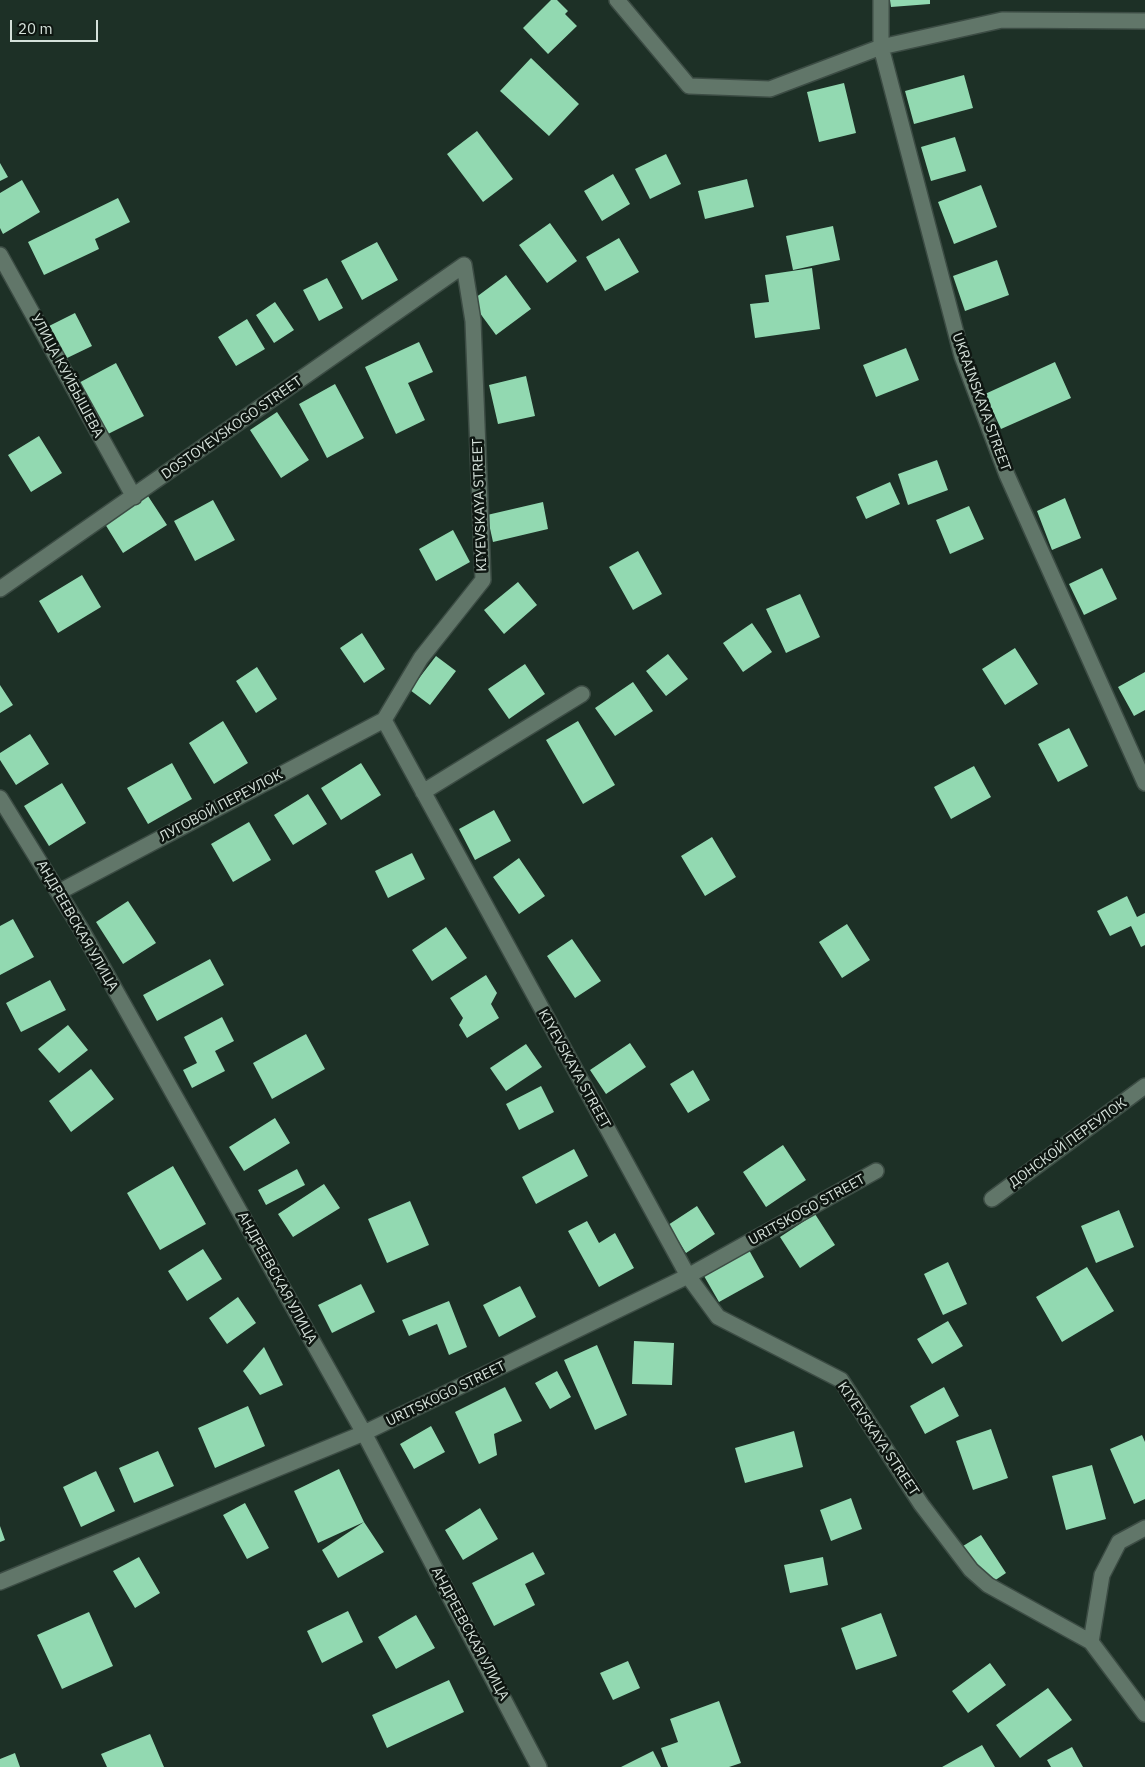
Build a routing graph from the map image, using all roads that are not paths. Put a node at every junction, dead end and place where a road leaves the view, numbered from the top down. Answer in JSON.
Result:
{"nodes":[{"id":1,"x":617,"y":0,"type":"edge"},
{"id":2,"x":881,"y":0,"type":"edge"},
{"id":3,"x":1145,"y":20,"type":"edge"},
{"id":4,"x":881,"y":47,"type":"junction"},
{"id":5,"x":0,"y":255,"type":"edge"},
{"id":6,"x":464,"y":265,"type":"joint"},
{"id":7,"x":134,"y":497,"type":"junction"},
{"id":8,"x":0,"y":589,"type":"edge"},
{"id":9,"x":582,"y":694,"type":"dead end"},
{"id":10,"x":384,"y":720,"type":"junction"},
{"id":11,"x":1145,"y":783,"type":"edge"},
{"id":12,"x":423,"y":792,"type":"junction"},
{"id":13,"x":0,"y":798,"type":"edge"},
{"id":14,"x":59,"y":892,"type":"junction"},
{"id":15,"x":1145,"y":1086,"type":"edge"},
{"id":16,"x":876,"y":1171,"type":"dead end"},
{"id":17,"x":992,"y":1199,"type":"dead end"},
{"id":18,"x":688,"y":1276,"type":"junction"},
{"id":19,"x":364,"y":1433,"type":"junction"},
{"id":20,"x":1145,"y":1528,"type":"edge"},
{"id":21,"x":0,"y":1582,"type":"edge"},
{"id":22,"x":1091,"y":1642,"type":"junction"},
{"id":23,"x":1145,"y":1714,"type":"edge"},
{"id":24,"x":539,"y":1767,"type":"edge"}],
"edges":[{"from":1,"to":4,"type":"street"},
{"from":2,"to":4,"type":"street","name":"UKRAINSKAYA STREET"},
{"from":3,"to":4,"type":"street"},
{"from":4,"to":11,"type":"street","name":"UKRAINSKAYA STREET"},
{"from":5,"to":7,"type":"street","name":"УЛИЦА КУЙБЫШЕВА"},
{"from":6,"to":7,"type":"street","name":"DOSTOYEVSKOGO STREET"},
{"from":6,"to":10,"type":"street","name":"KIYEVSKAYA STREET"},
{"from":7,"to":8,"type":"street","name":"DOSTOYEVSKOGO STREET"},
{"from":9,"to":12,"type":"street"},
{"from":10,"to":12,"type":"street","name":"KIYEVSKAYA STREET"},
{"from":10,"to":14,"type":"street","name":"ЛУГОВОЙ ПЕРЕУЛОК"},
{"from":12,"to":18,"type":"street","name":"KIYEVSKAYA STREET"},
{"from":13,"to":14,"type":"street","name":"АНДРЕЕВСКАЯ УЛИЦА"},
{"from":14,"to":19,"type":"street","name":"АНДРЕЕВСКАЯ УЛИЦА"},
{"from":15,"to":17,"type":"street","name":"ДОНСКОЙ ПЕРЕУЛОК"},
{"from":16,"to":18,"type":"street","name":"URITSKOGO STREET"},
{"from":18,"to":19,"type":"street","name":"URITSKOGO STREET"},
{"from":18,"to":22,"type":"street","name":"KIYEVSKAYA STREET"},
{"from":19,"to":21,"type":"street","name":"URITSKOGO STREET"},
{"from":19,"to":24,"type":"street","name":"АНДРЕЕВСКАЯ УЛИЦА"},
{"from":20,"to":22,"type":"street"},
{"from":22,"to":23,"type":"street","name":"KIYEVSKAYA STREET"}]}
